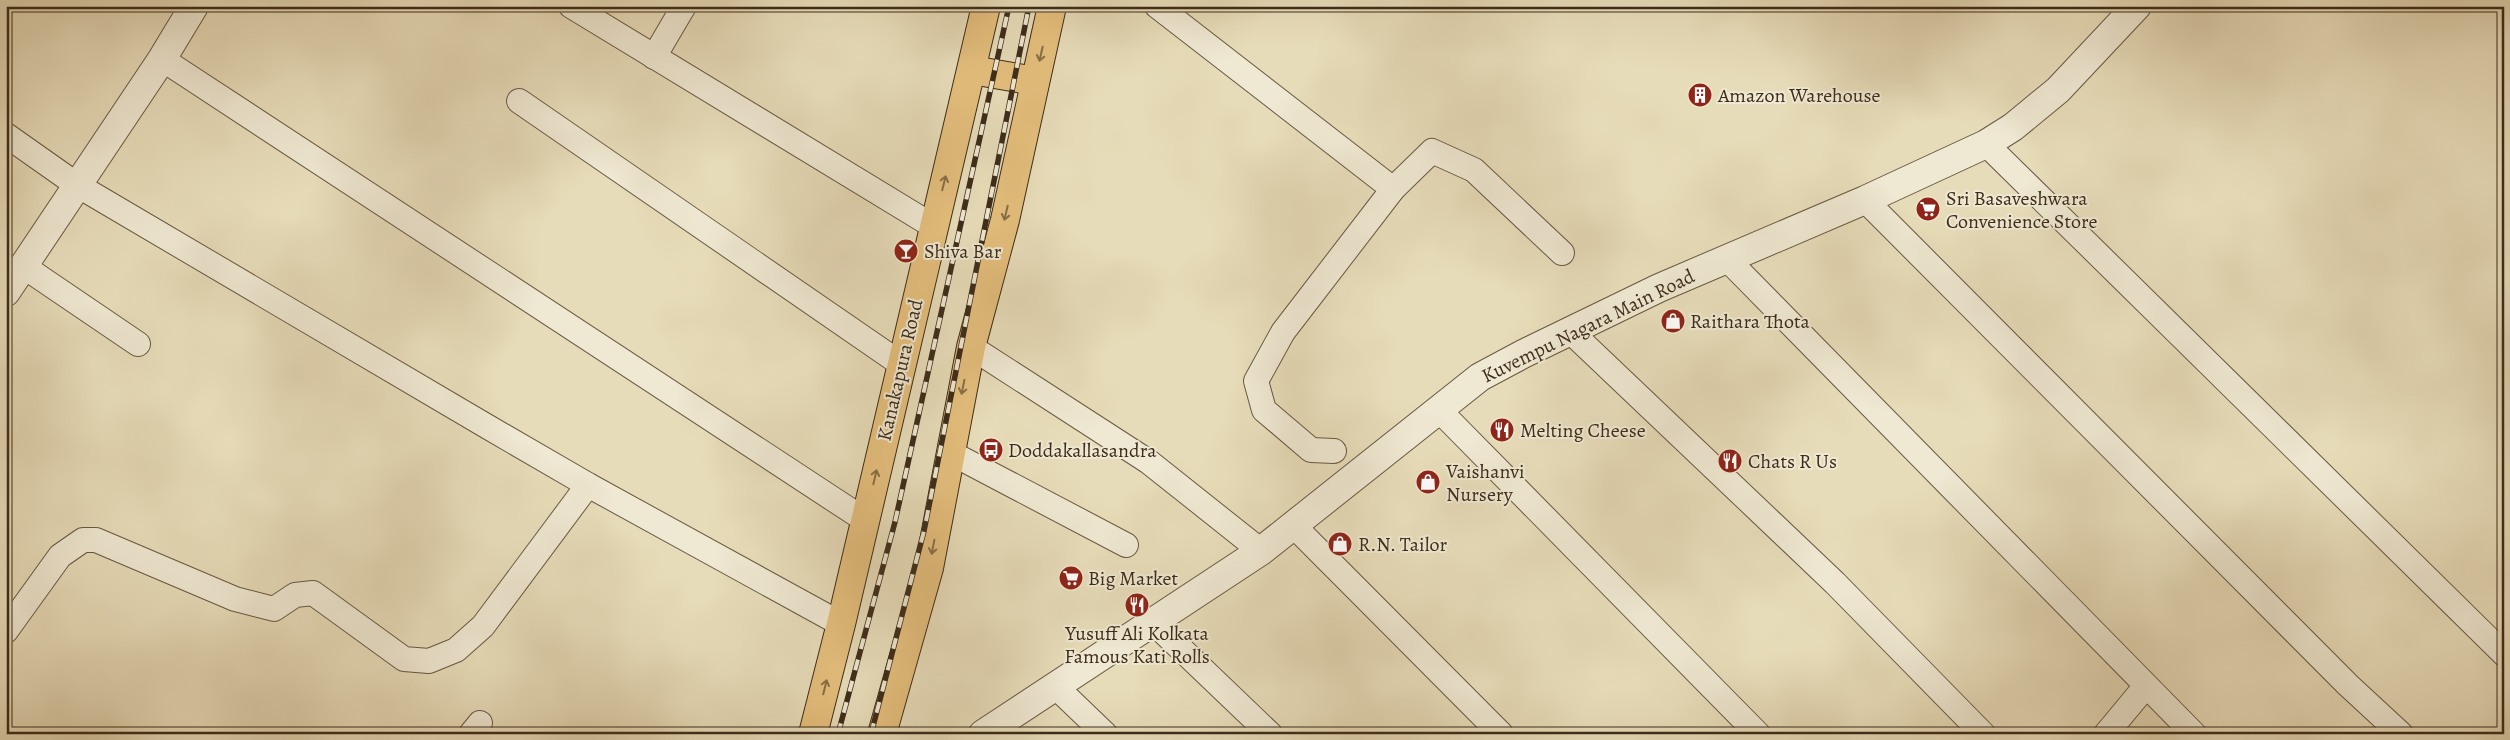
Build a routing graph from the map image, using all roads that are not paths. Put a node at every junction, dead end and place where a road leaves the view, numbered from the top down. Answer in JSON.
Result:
{"nodes":[{"id":1,"x":194,"y":6,"type":"edge"},
{"id":2,"x":571,"y":6,"type":"edge"},
{"id":3,"x":684,"y":6,"type":"edge"},
{"id":4,"x":986,"y":6,"type":"edge"},
{"id":5,"x":1052,"y":6,"type":"edge"},
{"id":6,"x":1157,"y":6,"type":"edge"},
{"id":7,"x":2136,"y":6,"type":"edge"},
{"id":8,"x":654,"y":57,"type":"junction"},
{"id":9,"x":162,"y":59,"type":"junction"},
{"id":10,"x":972,"y":70,"type":"junction"},
{"id":11,"x":1035,"y":81,"type":"junction"},
{"id":12,"x":519,"y":101,"type":"dead end"},
{"id":13,"x":6,"y":136,"type":"edge"},
{"id":14,"x":1986,"y":144,"type":"junction"},
{"id":15,"x":77,"y":185,"type":"junction"},
{"id":16,"x":1392,"y":188,"type":"junction"},
{"id":17,"x":1864,"y":200,"type":"junction"},
{"id":18,"x":933,"y":226,"type":"junction"},
{"id":19,"x":1562,"y":253,"type":"dead end"},
{"id":20,"x":1727,"y":259,"type":"junction"},
{"id":21,"x":24,"y":266,"type":"junction"},
{"id":22,"x":6,"y":292,"type":"edge"},
{"id":23,"x":1570,"y":332,"type":"junction"},
{"id":24,"x":138,"y":344,"type":"dead end"},
{"id":25,"x":971,"y":347,"type":"junction"},
{"id":26,"x":901,"y":364,"type":"junction"},
{"id":27,"x":1438,"y":409,"type":"junction"},
{"id":28,"x":1334,"y":451,"type":"dead end"},
{"id":29,"x":951,"y":453,"type":"junction"},
{"id":30,"x":588,"y":485,"type":"junction"},
{"id":31,"x":865,"y":520,"type":"junction"},
{"id":32,"x":1294,"y":526,"type":"junction"},
{"id":33,"x":1126,"y":545,"type":"dead end"},
{"id":34,"x":1261,"y":551,"type":"junction"},
{"id":35,"x":1153,"y":622,"type":"junction"},
{"id":36,"x":841,"y":624,"type":"junction"},
{"id":37,"x":6,"y":631,"type":"edge"},
{"id":38,"x":2504,"y":654,"type":"edge"},
{"id":39,"x":1055,"y":686,"type":"junction"},
{"id":40,"x":2145,"y":687,"type":"junction"},
{"id":41,"x":813,"y":734,"type":"edge"},
{"id":42,"x":882,"y":734,"type":"edge"},
{"id":43,"x":983,"y":734,"type":"edge"},
{"id":44,"x":1105,"y":734,"type":"edge"},
{"id":45,"x":1270,"y":734,"type":"edge"},
{"id":46,"x":1500,"y":734,"type":"edge"},
{"id":47,"x":1758,"y":734,"type":"edge"},
{"id":48,"x":1983,"y":734,"type":"edge"},
{"id":49,"x":2106,"y":734,"type":"edge"},
{"id":50,"x":2194,"y":734,"type":"edge"},
{"id":51,"x":2401,"y":734,"type":"edge"}],
"edges":[{"from":1,"to":9,"type":"street"},
{"from":2,"to":8,"type":"street"},
{"from":3,"to":8,"type":"street"},
{"from":4,"to":10,"type":"highway","name":"Kanakapura Road"},
{"from":5,"to":11,"type":"highway","one_way":true},
{"from":6,"to":16,"type":"street"},
{"from":7,"to":14,"type":"street","name":"Kuvempu Nagara Main Road"},
{"from":8,"to":18,"type":"street"},
{"from":9,"to":15,"type":"street"},
{"from":9,"to":31,"type":"street"},
{"from":10,"to":11,"type":"highway"},
{"from":18,"to":10,"type":"highway","name":"Kanakapura Road","one_way":true},
{"from":11,"to":25,"type":"highway","one_way":true},
{"from":12,"to":26,"type":"street"},
{"from":13,"to":15,"type":"street"},
{"from":14,"to":17,"type":"street","name":"Kuvempu Nagara Main Road"},
{"from":14,"to":38,"type":"street"},
{"from":15,"to":21,"type":"street"},
{"from":15,"to":30,"type":"street"},
{"from":16,"to":19,"type":"street"},
{"from":16,"to":28,"type":"street"},
{"from":17,"to":20,"type":"street","name":"Kuvempu Nagara Main Road"},
{"from":17,"to":51,"type":"street"},
{"from":18,"to":26,"type":"highway","name":"Kanakapura Road"},
{"from":20,"to":23,"type":"street","name":"Kuvempu Nagara Main Road"},
{"from":20,"to":40,"type":"street"},
{"from":21,"to":22,"type":"street"},
{"from":21,"to":24,"type":"street"},
{"from":23,"to":27,"type":"street","name":"Kuvempu Nagara Main Road"},
{"from":23,"to":48,"type":"street"},
{"from":25,"to":29,"type":"highway","one_way":true},
{"from":25,"to":34,"type":"street"},
{"from":31,"to":26,"type":"highway","name":"Kanakapura Road","one_way":true},
{"from":27,"to":32,"type":"street","name":"Kuvempu Nagara Main Road"},
{"from":27,"to":47,"type":"street"},
{"from":29,"to":33,"type":"street"},
{"from":29,"to":42,"type":"highway","one_way":true},
{"from":30,"to":36,"type":"street"},
{"from":30,"to":37,"type":"street"},
{"from":31,"to":36,"type":"highway","name":"Kanakapura Road"},
{"from":32,"to":34,"type":"street","name":"Kuvempu Nagara Main Road"},
{"from":32,"to":46,"type":"street"},
{"from":34,"to":35,"type":"street","name":"Kuvempu Nagara Main Road"},
{"from":35,"to":39,"type":"street","name":"Kuvempu Nagara Main Road"},
{"from":35,"to":45,"type":"street"},
{"from":41,"to":36,"type":"highway","name":"Kanakapura Road","one_way":true},
{"from":39,"to":43,"type":"street","name":"Kuvempu Nagara Main Road"},
{"from":39,"to":44,"type":"street"},
{"from":40,"to":49,"type":"street"},
{"from":40,"to":50,"type":"street"}]}
